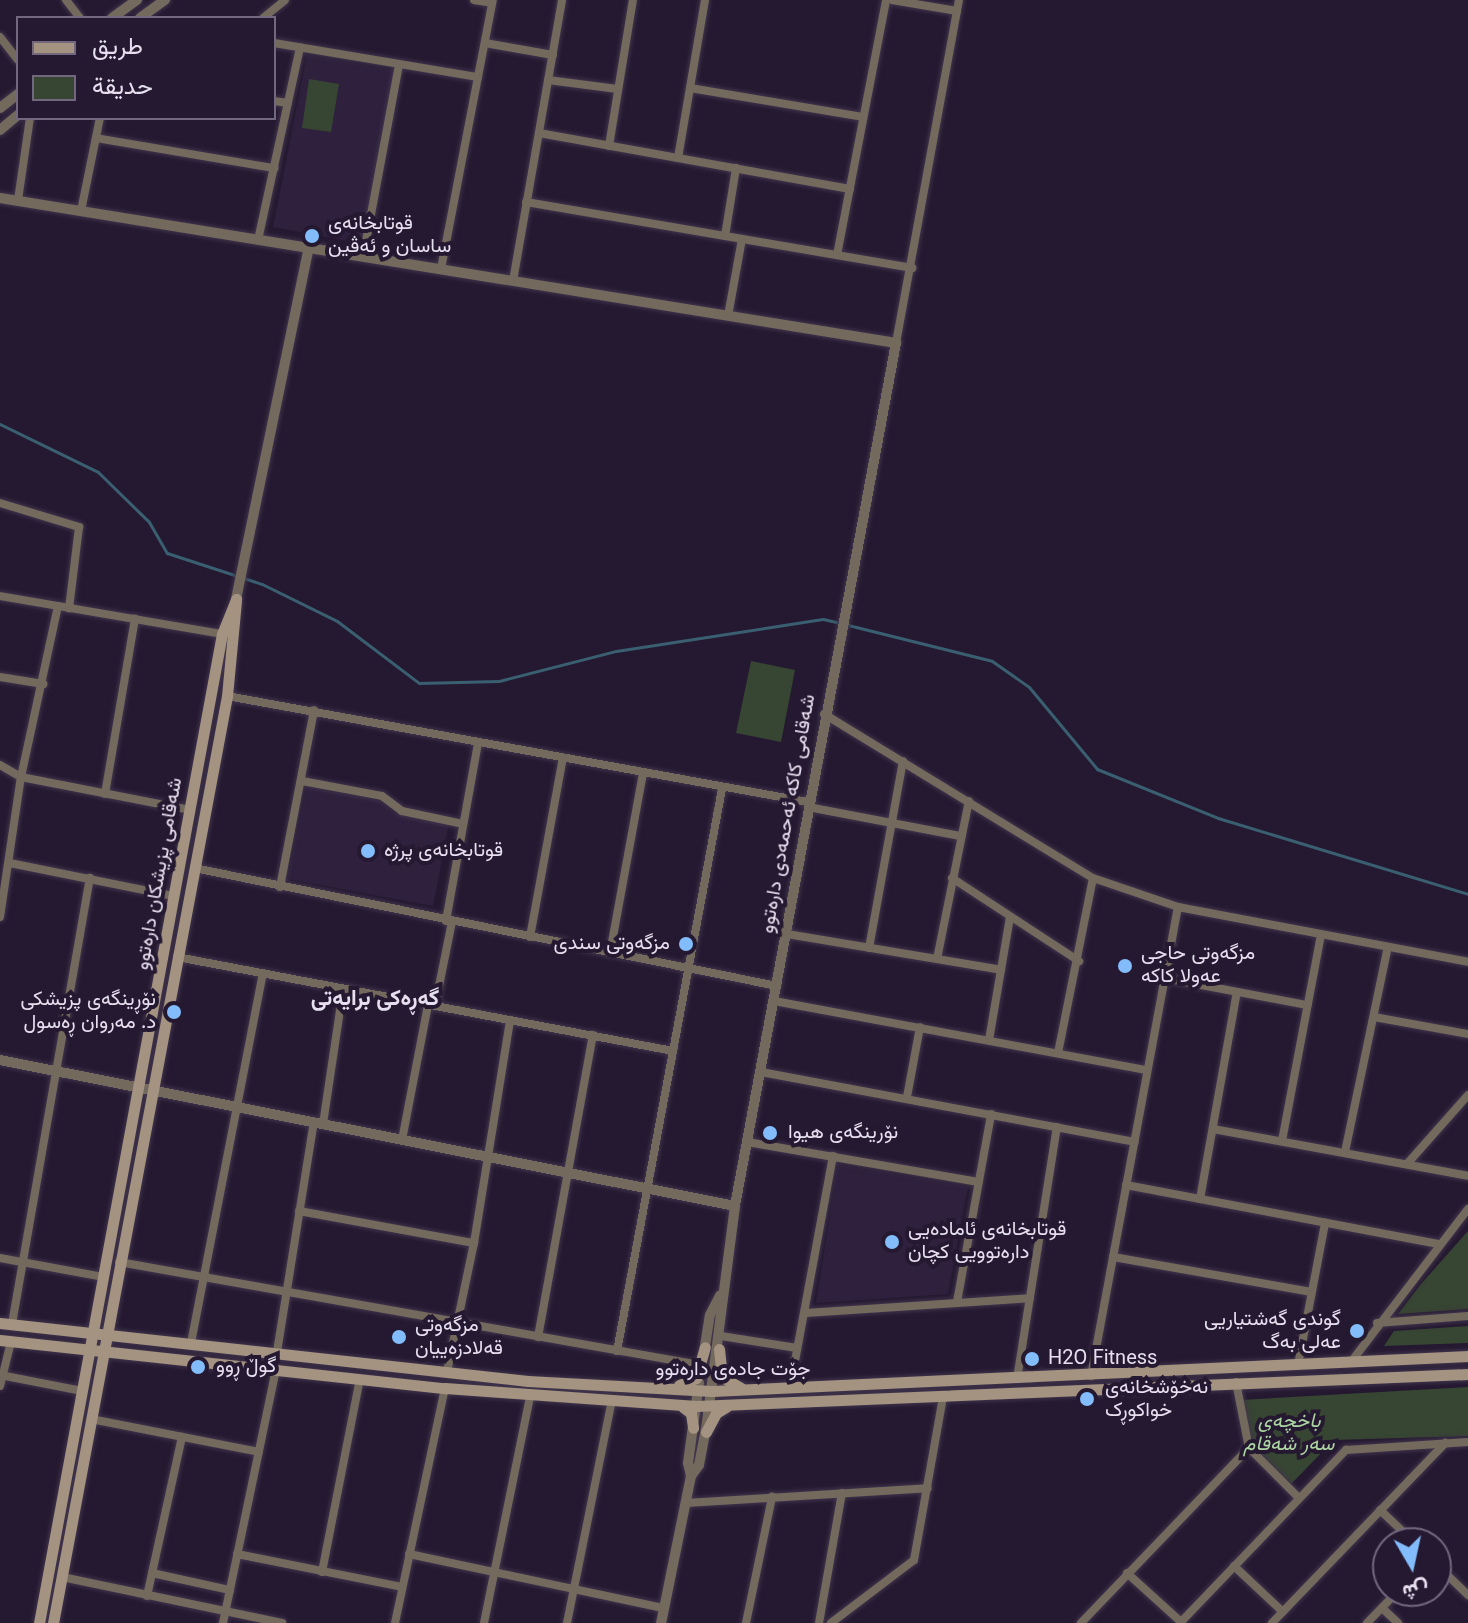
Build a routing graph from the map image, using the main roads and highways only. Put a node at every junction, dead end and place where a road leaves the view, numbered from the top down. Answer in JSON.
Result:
{"nodes":[{"id":1,"x":236,"y":599,"type":"road end"},
{"id":2,"x":233,"y":615,"type":"junction"},
{"id":3,"x":180,"y":866,"type":"junction"},
{"id":4,"x":194,"y":868,"type":"junction"},
{"id":5,"x":6,"y":1324,"type":"edge"},
{"id":6,"x":94,"y":1331,"type":"junction"},
{"id":7,"x":107,"y":1333,"type":"junction"},
{"id":8,"x":6,"y":1341,"type":"edge"},
{"id":9,"x":720,"y":1342,"type":"road end"},
{"id":10,"x":91,"y":1347,"type":"junction"},
{"id":11,"x":705,"y":1347,"type":"road end"},
{"id":12,"x":106,"y":1349,"type":"junction"},
{"id":13,"x":1468,"y":1356,"type":"edge"},
{"id":14,"x":1468,"y":1374,"type":"edge"},
{"id":15,"x":652,"y":1387,"type":"junction"},
{"id":16,"x":753,"y":1389,"type":"junction"},
{"id":17,"x":755,"y":1404,"type":"junction"},
{"id":18,"x":666,"y":1405,"type":"junction"},
{"id":19,"x":693,"y":1428,"type":"road end"},
{"id":20,"x":706,"y":1432,"type":"road end"},
{"id":21,"x":39,"y":1623,"type":"edge"},
{"id":22,"x":53,"y":1623,"type":"edge"}],
"edges":[{"from":1,"to":2,"type":"main road","name":"شەقامی پزیشکان دارەتوو"},
{"from":2,"to":3,"type":"main road","name":"شەقامی پزیشکان دارەتوو"},
{"from":2,"to":4,"type":"main road","name":"شەقامی پزیشکان دارەتوو"},
{"from":3,"to":4,"type":"main road"},
{"from":3,"to":6,"type":"main road","name":"شەقامی پزیشکان دارەتوو"},
{"from":4,"to":7,"type":"main road","name":"شەقامی پزیشکان دارەتوو"},
{"from":5,"to":6,"type":"main road","name":"جۆت جادەی دارەتوو"},
{"from":6,"to":7,"type":"main road","name":"جۆت جادەی دارەتوو"},
{"from":6,"to":10,"type":"main road","name":"شەقامی پزیشکان دارەتوو"},
{"from":7,"to":12,"type":"main road","name":"شەقامی پزیشکان دارەتوو"},
{"from":7,"to":15,"type":"main road","name":"جۆت جادەی دارەتوو"},
{"from":8,"to":10,"type":"main road","name":"جۆت جادەی دارەتوو"},
{"from":9,"to":16,"type":"main road"},
{"from":10,"to":12,"type":"main road","name":"جۆت جادەی دارەتوو"},
{"from":10,"to":21,"type":"main road","name":"شەقامی پزیشکان دارەتوو"},
{"from":11,"to":15,"type":"main road"},
{"from":12,"to":18,"type":"main road","name":"جۆت جادەی دارەتوو"},
{"from":12,"to":22,"type":"main road","name":"شەقامی پزیشکان دارەتوو"},
{"from":13,"to":16,"type":"main road","name":"جۆت جادەی دارەتوو"},
{"from":14,"to":17,"type":"main road","name":"جۆت جادەی دارەتوو"},
{"from":15,"to":16,"type":"main road","name":"جۆت جادەی دارەتوو"},
{"from":17,"to":18,"type":"main road","name":"جۆت جادەی دارەتوو"},
{"from":17,"to":20,"type":"main road"},
{"from":18,"to":19,"type":"main road"}]}
